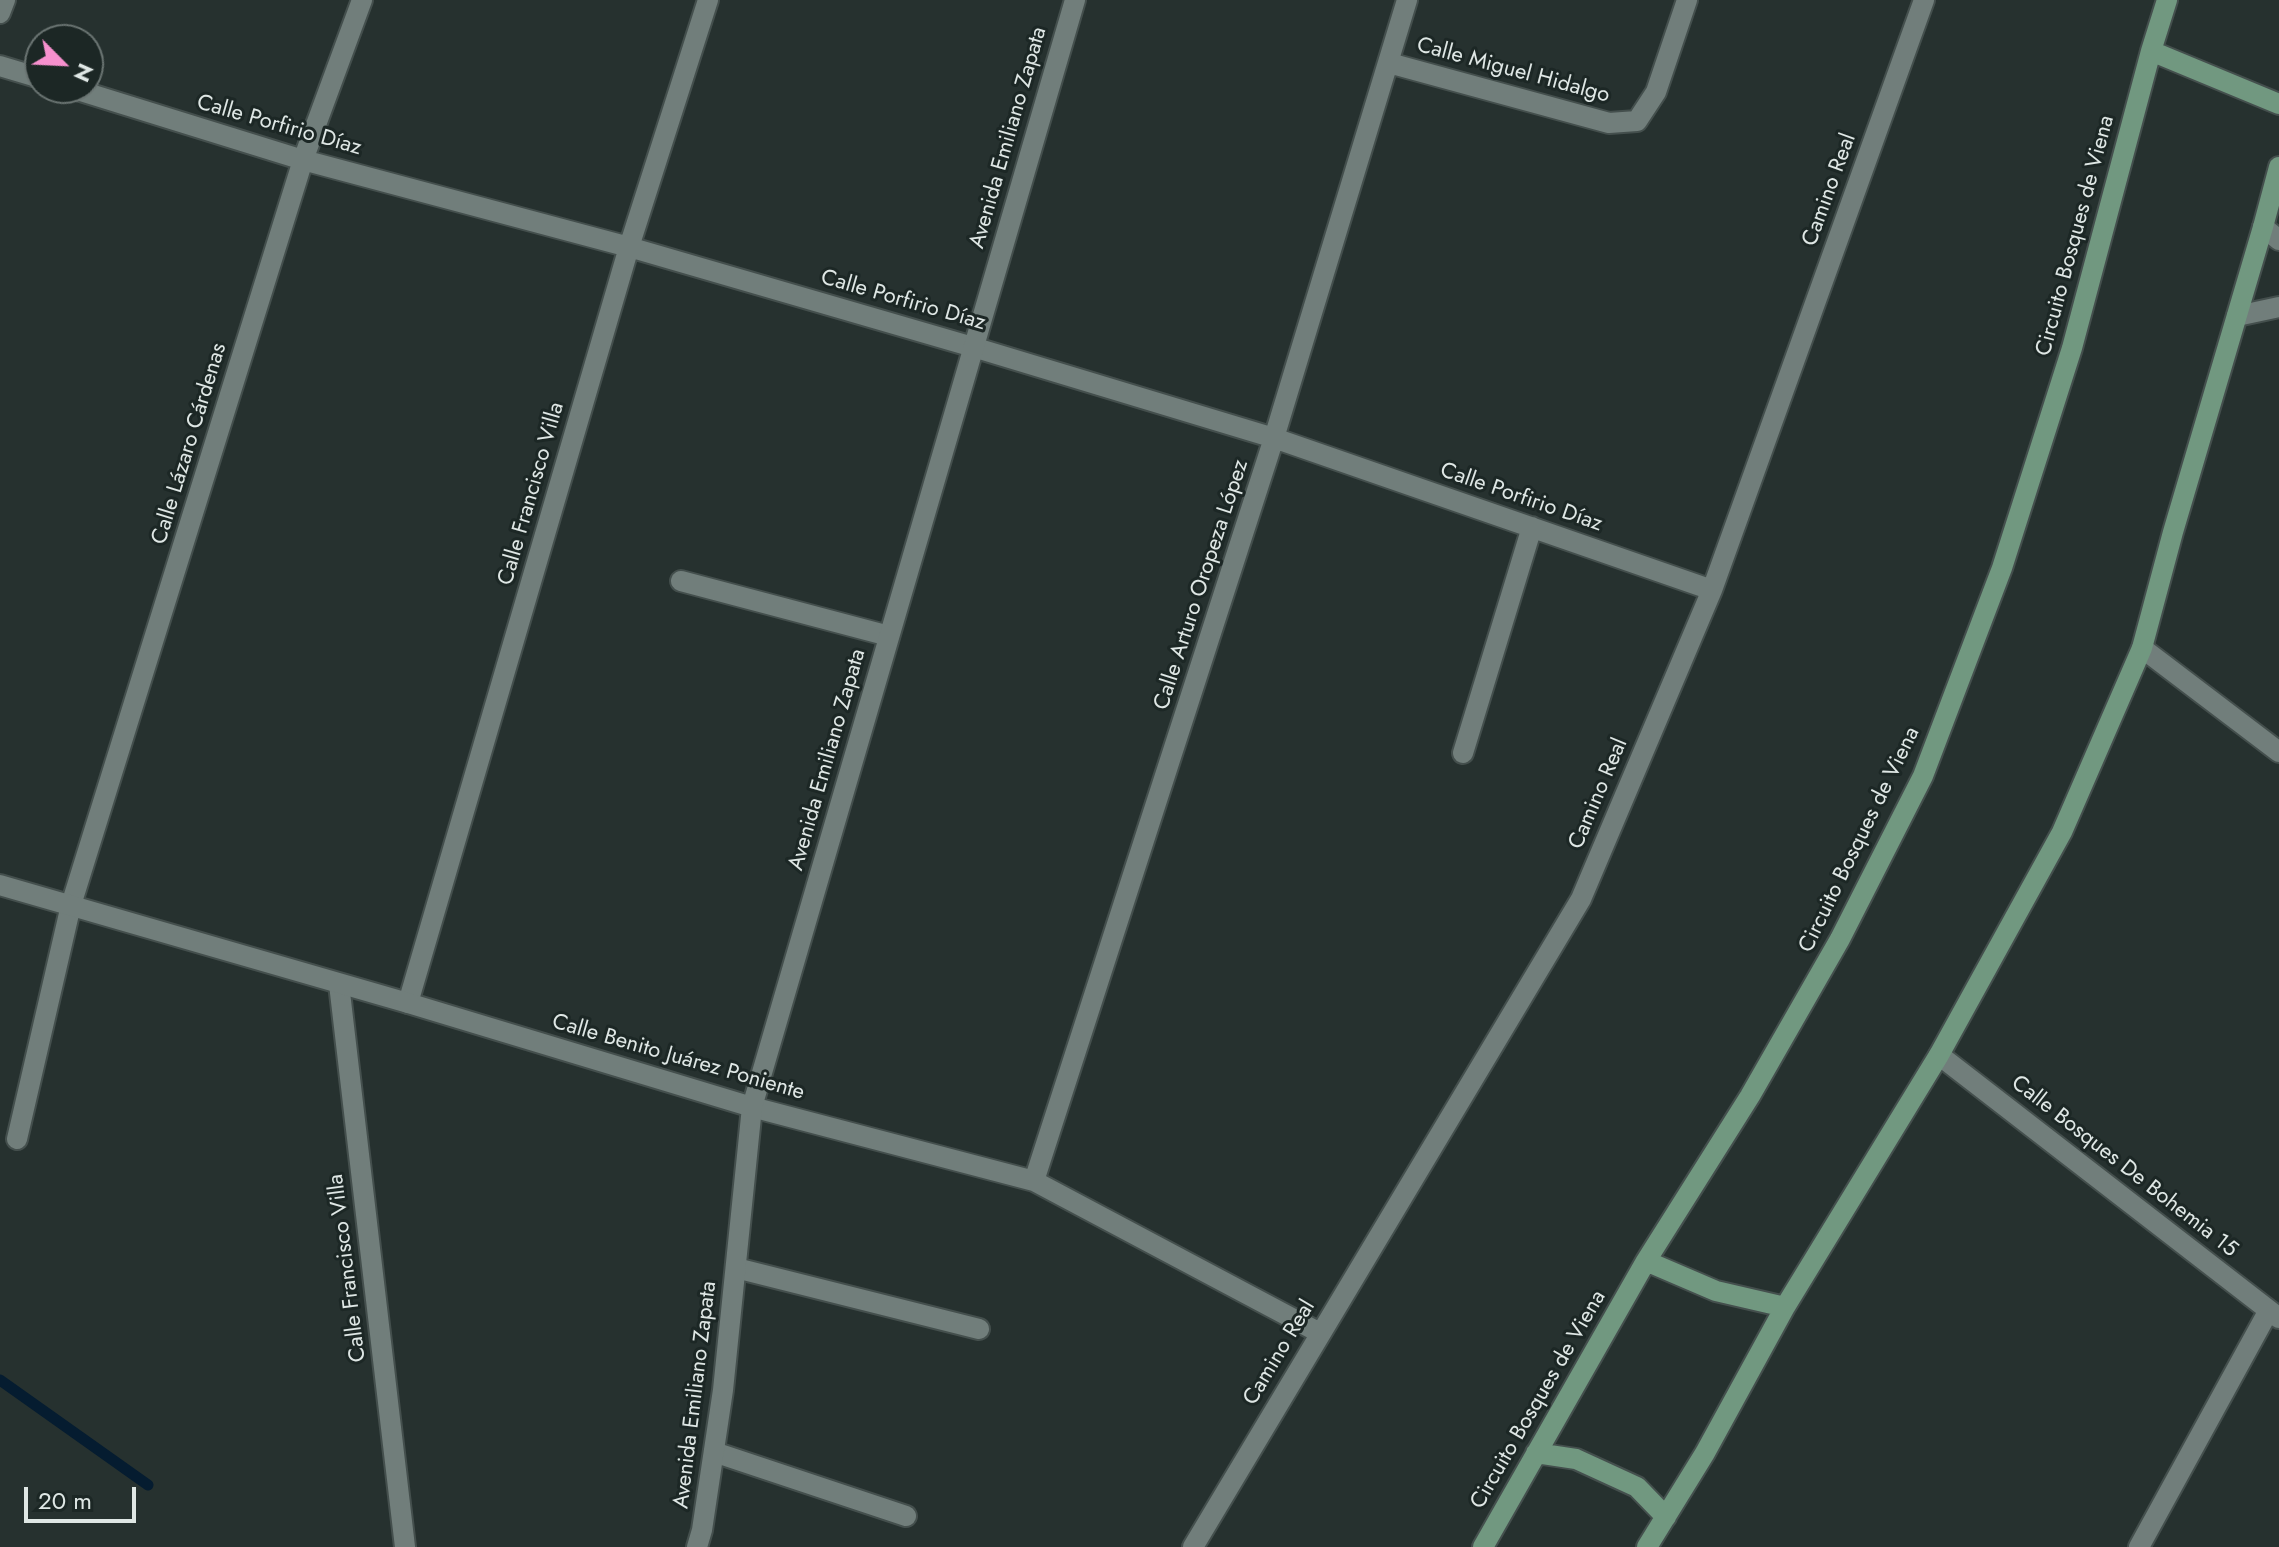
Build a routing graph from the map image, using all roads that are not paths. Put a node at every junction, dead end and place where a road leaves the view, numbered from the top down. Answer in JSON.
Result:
{"nodes":[{"id":1,"x":5,"y":0,"type":"edge"},
{"id":2,"x":362,"y":0,"type":"edge"},
{"id":3,"x":708,"y":0,"type":"edge"},
{"id":4,"x":1075,"y":0,"type":"edge"},
{"id":5,"x":1407,"y":0,"type":"edge"},
{"id":6,"x":1687,"y":0,"type":"edge"},
{"id":7,"x":1924,"y":0,"type":"edge"},
{"id":8,"x":2167,"y":0,"type":"edge"},
{"id":9,"x":0,"y":13,"type":"edge"},
{"id":10,"x":2151,"y":51,"type":"junction"},
{"id":11,"x":1389,"y":63,"type":"junction"},
{"id":12,"x":0,"y":66,"type":"edge"},
{"id":13,"x":24,"y":73,"type":"edge"},
{"id":14,"x":104,"y":98,"type":"edge"},
{"id":15,"x":2279,"y":104,"type":"edge"},
{"id":16,"x":303,"y":160,"type":"junction"},
{"id":17,"x":2279,"y":167,"type":"edge"},
{"id":18,"x":2271,"y":234,"type":"edge"},
{"id":19,"x":629,"y":247,"type":"junction"},
{"id":20,"x":2279,"y":307,"type":"edge"},
{"id":21,"x":2237,"y":316,"type":"junction"},
{"id":22,"x":973,"y":347,"type":"junction"},
{"id":23,"x":1274,"y":438,"type":"junction"},
{"id":24,"x":1532,"y":527,"type":"junction"},
{"id":25,"x":681,"y":581,"type":"dead end"},
{"id":26,"x":1712,"y":590,"type":"junction"},
{"id":27,"x":889,"y":636,"type":"junction"},
{"id":28,"x":2142,"y":648,"type":"junction"},
{"id":29,"x":2279,"y":752,"type":"edge"},
{"id":30,"x":1463,"y":753,"type":"dead end"},
{"id":31,"x":0,"y":885,"type":"edge"},
{"id":32,"x":71,"y":905,"type":"junction"},
{"id":33,"x":339,"y":984,"type":"junction"},
{"id":34,"x":408,"y":1003,"type":"junction"},
{"id":35,"x":1939,"y":1055,"type":"junction"},
{"id":36,"x":752,"y":1107,"type":"junction"},
{"id":37,"x":17,"y":1139,"type":"dead end"},
{"id":38,"x":1034,"y":1181,"type":"junction"},
{"id":39,"x":1646,"y":1261,"type":"junction"},
{"id":40,"x":736,"y":1268,"type":"junction"},
{"id":41,"x":1785,"y":1307,"type":"junction"},
{"id":42,"x":2274,"y":1314,"type":"edge"},
{"id":43,"x":979,"y":1329,"type":"dead end"},
{"id":44,"x":1320,"y":1333,"type":"junction"},
{"id":45,"x":714,"y":1452,"type":"junction"},
{"id":46,"x":1536,"y":1453,"type":"junction"},
{"id":47,"x":906,"y":1516,"type":"dead end"},
{"id":48,"x":1666,"y":1517,"type":"junction"},
{"id":49,"x":405,"y":1547,"type":"edge"},
{"id":50,"x":697,"y":1547,"type":"edge"},
{"id":51,"x":1193,"y":1547,"type":"edge"},
{"id":52,"x":1483,"y":1547,"type":"edge"},
{"id":53,"x":1647,"y":1547,"type":"edge"},
{"id":54,"x":2139,"y":1547,"type":"edge"}],
"edges":[{"from":1,"to":9,"type":"street"},
{"from":2,"to":16,"type":"street","name":"Calle Lázaro Cárdenas"},
{"from":3,"to":19,"type":"street","name":"Calle Francisco Villa"},
{"from":4,"to":22,"type":"street","name":"Avenida Emiliano Zapata"},
{"from":5,"to":11,"type":"street","name":"Calle Arturo Oropeza López"},
{"from":6,"to":11,"type":"street","name":"Calle Miguel Hidalgo"},
{"from":7,"to":26,"type":"street","name":"Camino Real"},
{"from":8,"to":10,"type":"main road","name":"Circuito Bosques de Viena"},
{"from":10,"to":15,"type":"main road"},
{"from":10,"to":39,"type":"main road","name":"Circuito Bosques de Viena"},
{"from":11,"to":23,"type":"street","name":"Calle Arturo Oropeza López"},
{"from":12,"to":13,"type":"street"},
{"from":14,"to":16,"type":"street","name":"Calle Porfirio Díaz"},
{"from":16,"to":19,"type":"street","name":"Calle Porfirio Díaz"},
{"from":16,"to":32,"type":"street","name":"Calle Lázaro Cárdenas"},
{"from":17,"to":18,"type":"main road"},
{"from":18,"to":21,"type":"main road"},
{"from":19,"to":22,"type":"street","name":"Calle Porfirio Díaz"},
{"from":19,"to":34,"type":"street","name":"Calle Francisco Villa"},
{"from":20,"to":21,"type":"street"},
{"from":21,"to":28,"type":"main road"},
{"from":22,"to":23,"type":"street","name":"Calle Porfirio Díaz"},
{"from":22,"to":27,"type":"street","name":"Avenida Emiliano Zapata"},
{"from":23,"to":24,"type":"street","name":"Calle Porfirio Díaz"},
{"from":23,"to":38,"type":"street","name":"Calle Arturo Oropeza López"},
{"from":24,"to":26,"type":"street","name":"Calle Porfirio Díaz"},
{"from":24,"to":30,"type":"street"},
{"from":25,"to":27,"type":"street"},
{"from":26,"to":44,"type":"street","name":"Camino Real"},
{"from":27,"to":36,"type":"street","name":"Avenida Emiliano Zapata"},
{"from":28,"to":29,"type":"street"},
{"from":28,"to":35,"type":"main road"},
{"from":31,"to":32,"type":"street","name":"Calle Benito Juárez Poniente"},
{"from":32,"to":33,"type":"street","name":"Calle Benito Juárez Poniente"},
{"from":32,"to":37,"type":"street","name":"Calle Lázaro Cárdenas"},
{"from":33,"to":34,"type":"street","name":"Calle Benito Juárez Poniente"},
{"from":33,"to":49,"type":"street","name":"Calle Francisco Villa"},
{"from":34,"to":36,"type":"street","name":"Calle Benito Juárez Poniente"},
{"from":35,"to":41,"type":"main road"},
{"from":35,"to":42,"type":"street","name":"Calle Bosques De Bohemia 15"},
{"from":36,"to":38,"type":"street","name":"Calle Benito Juárez Poniente"},
{"from":36,"to":40,"type":"street","name":"Avenida Emiliano Zapata"},
{"from":38,"to":44,"type":"street","name":"Calle Benito Juárez Poniente"},
{"from":39,"to":41,"type":"main road"},
{"from":39,"to":46,"type":"main road","name":"Circuito Bosques de Viena"},
{"from":40,"to":43,"type":"street"},
{"from":40,"to":45,"type":"street","name":"Avenida Emiliano Zapata"},
{"from":41,"to":48,"type":"main road"},
{"from":42,"to":54,"type":"street"},
{"from":44,"to":51,"type":"street","name":"Camino Real"},
{"from":45,"to":47,"type":"street"},
{"from":45,"to":50,"type":"street","name":"Avenida Emiliano Zapata"},
{"from":46,"to":48,"type":"main road"},
{"from":46,"to":52,"type":"main road","name":"Circuito Bosques de Viena"},
{"from":48,"to":53,"type":"main road"}]}
